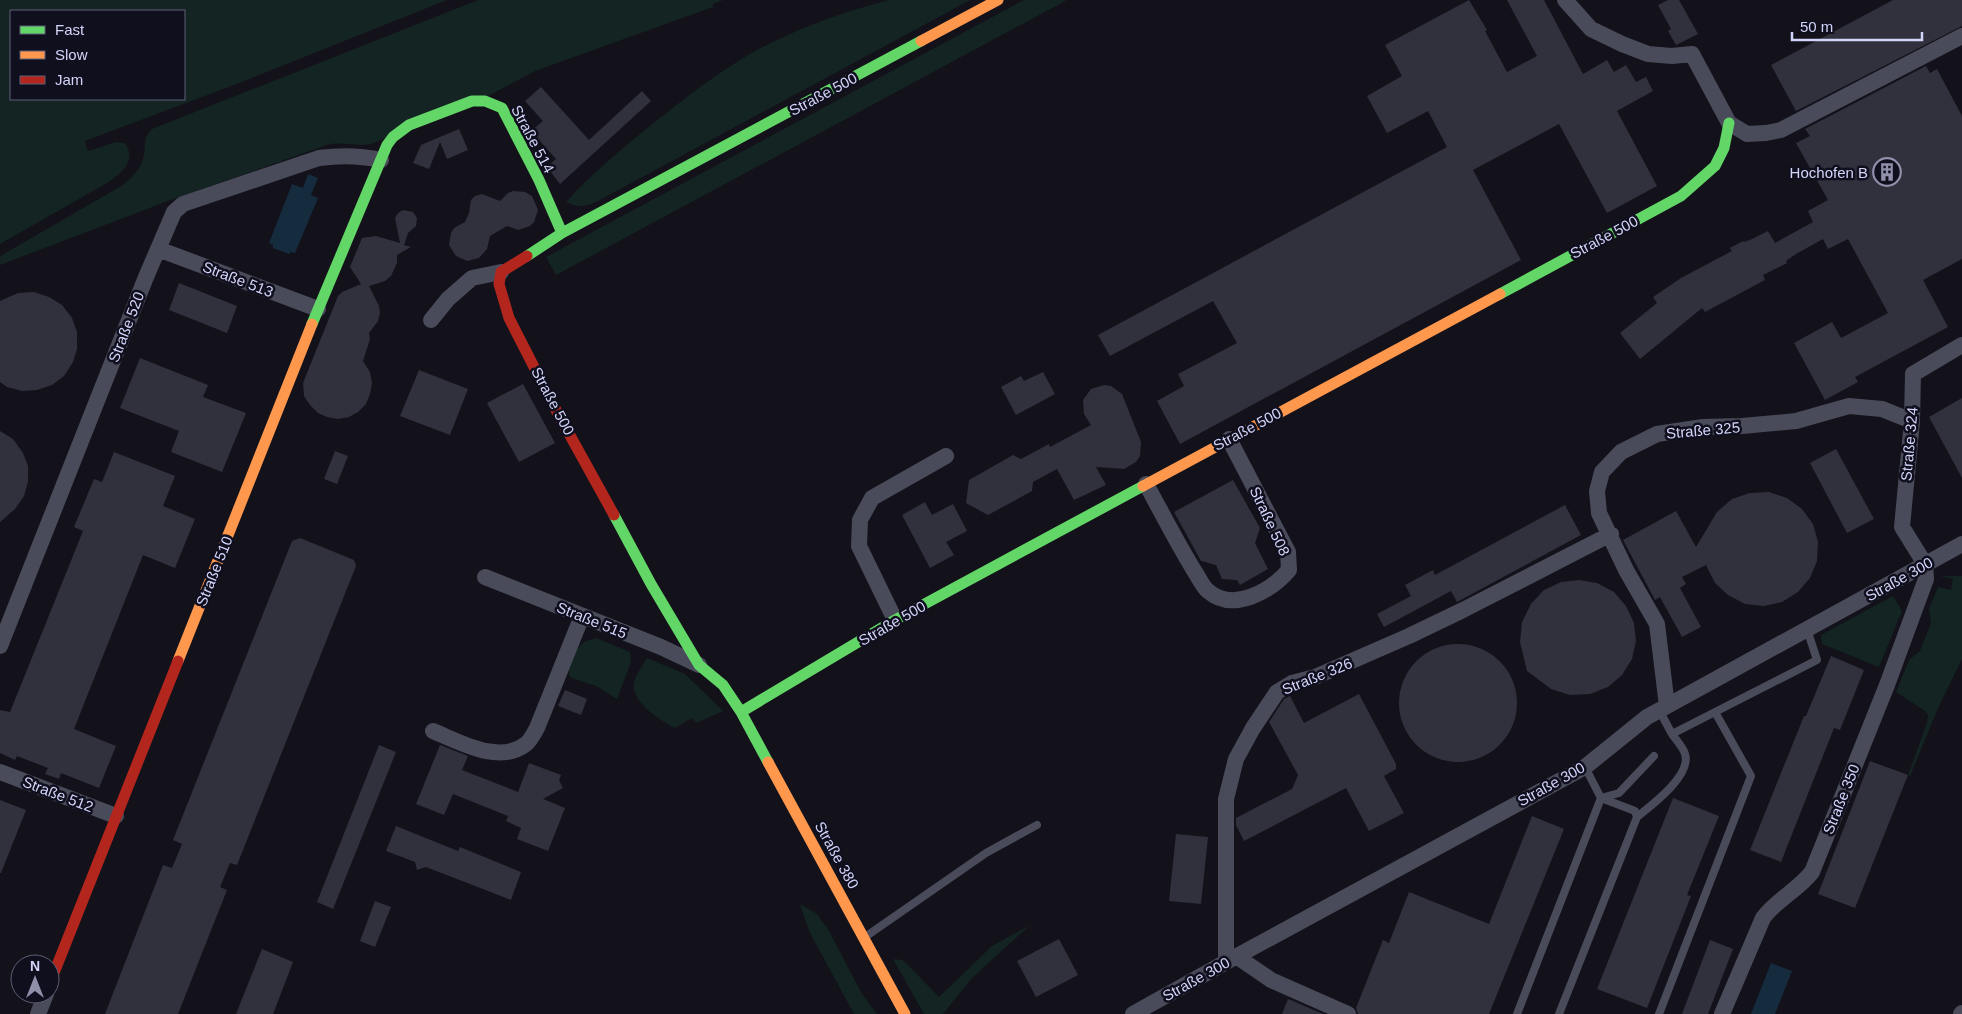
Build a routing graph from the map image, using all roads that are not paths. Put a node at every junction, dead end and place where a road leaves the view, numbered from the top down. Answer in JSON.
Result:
{"nodes":[{"id":1,"x":998,"y":0,"type":"edge"},
{"id":2,"x":1565,"y":0,"type":"edge"},
{"id":3,"x":1962,"y":36,"type":"edge"},
{"id":4,"x":1729,"y":123,"type":"junction"},
{"id":5,"x":381,"y":160,"type":"junction"},
{"id":6,"x":562,"y":233,"type":"junction"},
{"id":7,"x":158,"y":249,"type":"junction"},
{"id":8,"x":500,"y":272,"type":"junction"},
{"id":9,"x":318,"y":309,"type":"junction"},
{"id":10,"x":432,"y":320,"type":"dead end"},
{"id":11,"x":1962,"y":346,"type":"edge"},
{"id":12,"x":1912,"y":421,"type":"junction"},
{"id":13,"x":1229,"y":439,"type":"junction"},
{"id":14,"x":946,"y":456,"type":"dead end"},
{"id":15,"x":1146,"y":484,"type":"junction"},
{"id":16,"x":1611,"y":534,"type":"junction"},
{"id":17,"x":1962,"y":544,"type":"edge"},
{"id":18,"x":1925,"y":564,"type":"junction"},
{"id":19,"x":484,"y":577,"type":"dead end"},
{"id":20,"x":582,"y":616,"type":"junction"},
{"id":21,"x":895,"y":620,"type":"junction"},
{"id":22,"x":1807,"y":629,"type":"junction"},
{"id":23,"x":0,"y":646,"type":"edge"},
{"id":24,"x":699,"y":665,"type":"junction"},
{"id":25,"x":1663,"y":708,"type":"junction"},
{"id":26,"x":741,"y":712,"type":"junction"},
{"id":27,"x":1715,"y":712,"type":"junction"},
{"id":28,"x":433,"y":731,"type":"dead end"},
{"id":29,"x":1672,"y":734,"type":"junction"},
{"id":30,"x":1654,"y":756,"type":"dead end"},
{"id":31,"x":1584,"y":767,"type":"junction"},
{"id":32,"x":0,"y":772,"type":"edge"},
{"id":33,"x":1601,"y":798,"type":"junction"},
{"id":34,"x":116,"y":816,"type":"junction"},
{"id":35,"x":1637,"y":817,"type":"junction"},
{"id":36,"x":1037,"y":826,"type":"dead end"},
{"id":37,"x":864,"y":938,"type":"junction"},
{"id":38,"x":60,"y":958,"type":"edge"},
{"id":39,"x":1231,"y":959,"type":"junction"},
{"id":40,"x":905,"y":1014,"type":"edge"},
{"id":41,"x":1133,"y":1014,"type":"edge"},
{"id":42,"x":1348,"y":1014,"type":"edge"},
{"id":43,"x":1517,"y":1014,"type":"edge"},
{"id":44,"x":1559,"y":1014,"type":"edge"},
{"id":45,"x":1659,"y":1014,"type":"edge"},
{"id":46,"x":1722,"y":1014,"type":"edge"}],
"edges":[{"from":1,"to":6,"type":"street","name":"Straße 500"},
{"from":2,"to":4,"type":"street"},
{"from":3,"to":4,"type":"street"},
{"from":4,"to":13,"type":"street","name":"Straße 500"},
{"from":5,"to":6,"type":"street","name":"Straße 514"},
{"from":5,"to":7,"type":"street","name":"Straße 520"},
{"from":5,"to":9,"type":"street","name":"Straße 510"},
{"from":6,"to":8,"type":"street","name":"Straße 500"},
{"from":7,"to":9,"type":"street","name":"Straße 513"},
{"from":7,"to":23,"type":"street","name":"Straße 520"},
{"from":8,"to":10,"type":"street"},
{"from":8,"to":24,"type":"street","name":"Straße 500"},
{"from":9,"to":34,"type":"street","name":"Straße 510"},
{"from":11,"to":12,"type":"street","name":"Straße 324"},
{"from":12,"to":16,"type":"street","name":"Straße 325"},
{"from":12,"to":18,"type":"street","name":"Straße 324"},
{"from":13,"to":15,"type":"street","name":"Straße 500"},
{"from":13,"to":15,"type":"street","name":"Straße 508"},
{"from":14,"to":21,"type":"street"},
{"from":15,"to":21,"type":"street","name":"Straße 500"},
{"from":16,"to":25,"type":"street","name":"Straße 325"},
{"from":16,"to":39,"type":"street","name":"Straße 326"},
{"from":17,"to":18,"type":"street","name":"Straße 300"},
{"from":18,"to":22,"type":"street","name":"Straße 300"},
{"from":18,"to":46,"type":"street","name":"Straße 350"},
{"from":19,"to":20,"type":"street","name":"Straße 515"},
{"from":20,"to":24,"type":"street","name":"Straße 515"},
{"from":20,"to":28,"type":"street"},
{"from":21,"to":26,"type":"street","name":"Straße 500"},
{"from":22,"to":25,"type":"street","name":"Straße 300"},
{"from":22,"to":27,"type":"lane"},
{"from":24,"to":26,"type":"street","name":"Straße 500"},
{"from":25,"to":29,"type":"lane"},
{"from":25,"to":31,"type":"street","name":"Straße 300"},
{"from":26,"to":37,"type":"street","name":"Straße 380"},
{"from":27,"to":29,"type":"lane"},
{"from":27,"to":45,"type":"lane"},
{"from":29,"to":35,"type":"lane"},
{"from":30,"to":33,"type":"lane"},
{"from":31,"to":33,"type":"lane"},
{"from":31,"to":39,"type":"street","name":"Straße 300"},
{"from":32,"to":34,"type":"street","name":"Straße 512"},
{"from":33,"to":35,"type":"lane"},
{"from":33,"to":43,"type":"lane"},
{"from":34,"to":38,"type":"street","name":"Straße 510"},
{"from":35,"to":44,"type":"lane"},
{"from":36,"to":37,"type":"lane"},
{"from":37,"to":40,"type":"street","name":"Straße 380"},
{"from":39,"to":41,"type":"street","name":"Straße 300"},
{"from":39,"to":42,"type":"street"}]}
